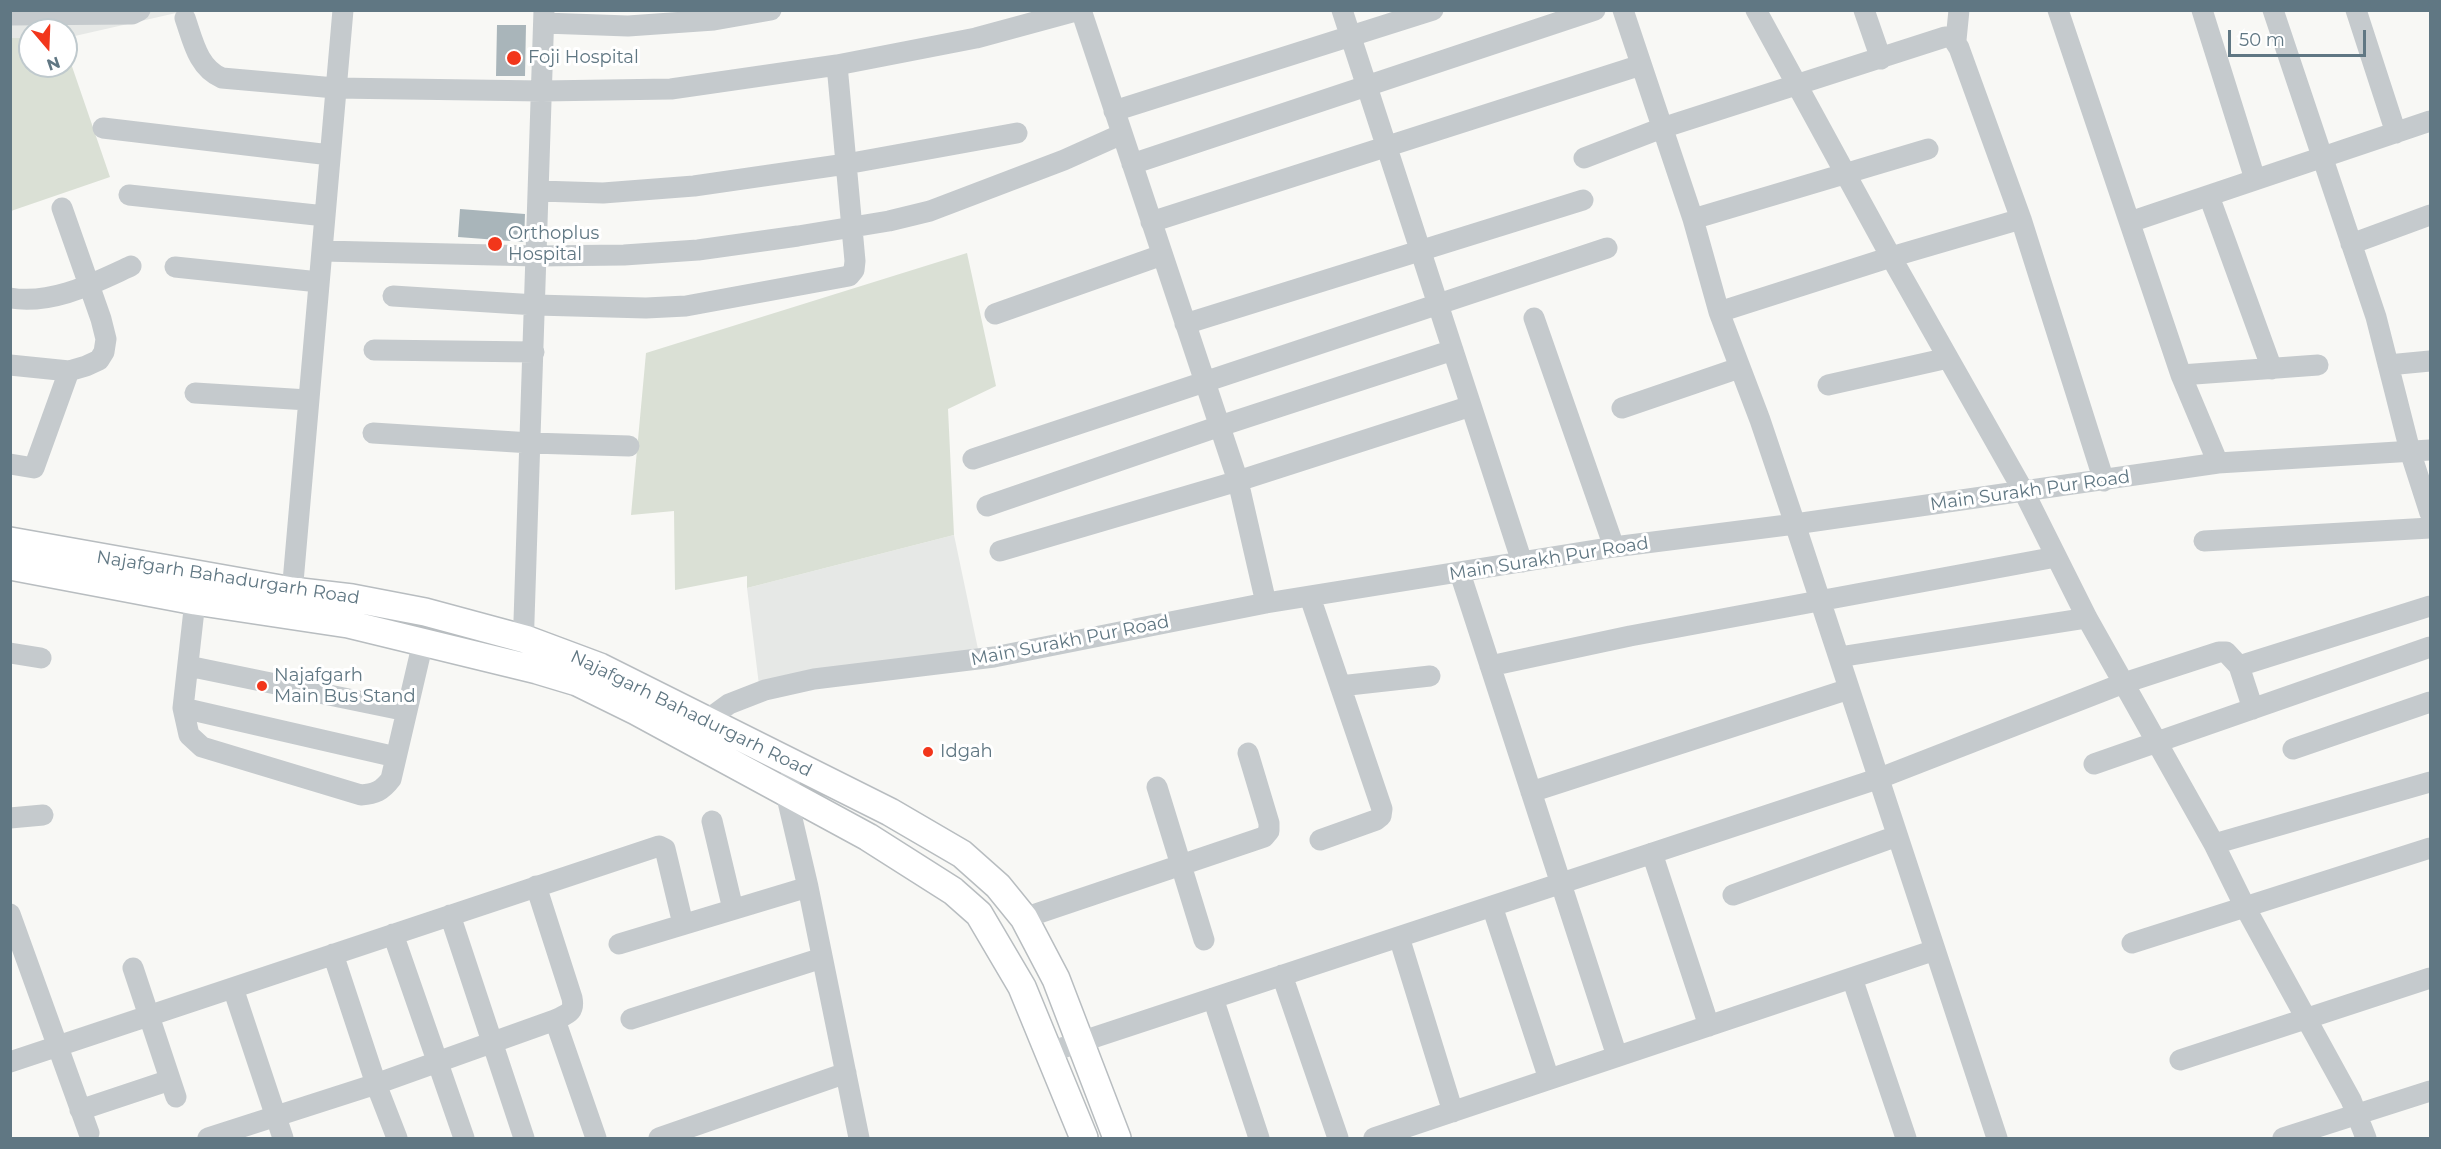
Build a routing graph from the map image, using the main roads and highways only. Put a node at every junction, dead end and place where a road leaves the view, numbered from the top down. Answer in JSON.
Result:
{"nodes":[{"id":1,"x":10,"y":541,"type":"edge"},
{"id":2,"x":10,"y":566,"type":"edge"},
{"id":3,"x":291,"y":603,"type":"junction"},
{"id":4,"x":1084,"y":1138,"type":"edge"},
{"id":5,"x":1117,"y":1138,"type":"edge"}],
"edges":[{"from":1,"to":3,"type":"main road","name":"Najafgarh Bahadurgarh Road"},
{"from":2,"to":3,"type":"main road","name":"Najafgarh Bahadurgarh Road"},
{"from":3,"to":4,"type":"main road","name":"Najafgarh Bahadurgarh Road"},
{"from":3,"to":5,"type":"main road","name":"Najafgarh Bahadurgarh Road"}]}
